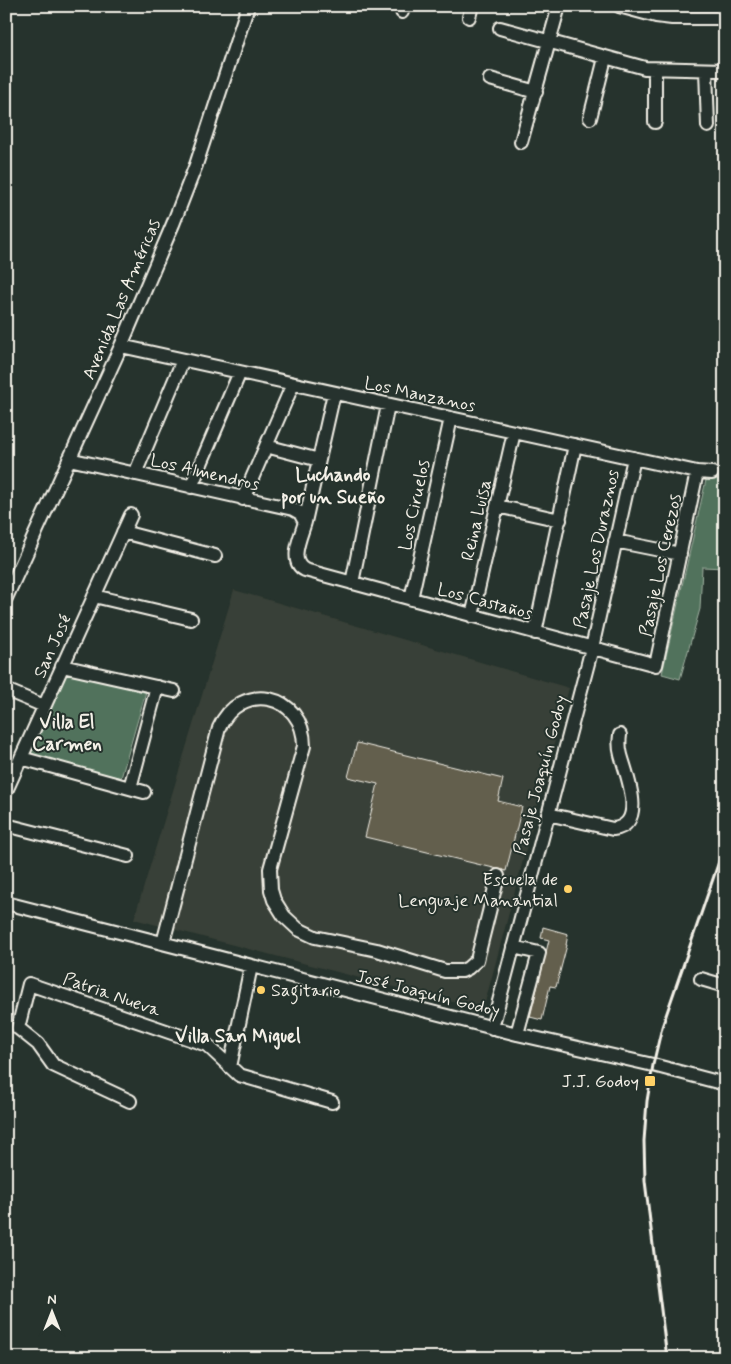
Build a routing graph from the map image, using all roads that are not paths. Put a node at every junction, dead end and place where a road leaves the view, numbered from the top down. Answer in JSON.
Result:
{"nodes":[{"id":1,"x":248,"y":6,"type":"edge"},
{"id":2,"x":559,"y":6,"type":"edge"},
{"id":3,"x":619,"y":6,"type":"edge"},
{"id":4,"x":725,"y":18,"type":"edge"},
{"id":5,"x":500,"y":28,"type":"dead end"},
{"id":6,"x":550,"y":42,"type":"junction"},
{"id":7,"x":605,"y":58,"type":"junction"},
{"id":8,"x":654,"y":69,"type":"junction"},
{"id":9,"x":706,"y":70,"type":"junction"},
{"id":10,"x":725,"y":70,"type":"edge"},
{"id":11,"x":490,"y":79,"type":"dead end"},
{"id":12,"x":536,"y":92,"type":"junction"},
{"id":13,"x":590,"y":118,"type":"dead end"},
{"id":14,"x":655,"y":122,"type":"dead end"},
{"id":15,"x":708,"y":126,"type":"dead end"},
{"id":16,"x":521,"y":142,"type":"dead end"},
{"id":17,"x":121,"y":346,"type":"junction"},
{"id":18,"x":183,"y":360,"type":"junction"},
{"id":19,"x":240,"y":372,"type":"junction"},
{"id":20,"x":293,"y":384,"type":"junction"},
{"id":21,"x":334,"y":393,"type":"junction"},
{"id":22,"x":388,"y":405,"type":"junction"},
{"id":23,"x":451,"y":418,"type":"junction"},
{"id":24,"x":514,"y":432,"type":"junction"},
{"id":25,"x":575,"y":445,"type":"junction"},
{"id":26,"x":266,"y":446,"type":"junction"},
{"id":27,"x":634,"y":458,"type":"junction"},
{"id":28,"x":69,"y":459,"type":"junction"},
{"id":29,"x":319,"y":460,"type":"junction"},
{"id":30,"x":697,"y":472,"type":"junction"},
{"id":31,"x":712,"y":473,"type":"dead end"},
{"id":32,"x":135,"y":474,"type":"junction"},
{"id":33,"x":191,"y":487,"type":"junction"},
{"id":34,"x":243,"y":499,"type":"junction"},
{"id":35,"x":497,"y":506,"type":"junction"},
{"id":36,"x":131,"y":515,"type":"dead end"},
{"id":37,"x":560,"y":520,"type":"junction"},
{"id":38,"x":305,"y":522,"type":"junction"},
{"id":39,"x":123,"y":532,"type":"junction"},
{"id":40,"x":615,"y":540,"type":"junction"},
{"id":41,"x":680,"y":554,"type":"junction"},
{"id":42,"x":215,"y":556,"type":"dead end"},
{"id":43,"x":352,"y":583,"type":"junction"},
{"id":44,"x":94,"y":596,"type":"junction"},
{"id":45,"x":6,"y":598,"type":"edge"},
{"id":46,"x":411,"y":599,"type":"junction"},
{"id":47,"x":472,"y":616,"type":"junction"},
{"id":48,"x":191,"y":620,"type":"dead end"},
{"id":49,"x":535,"y":633,"type":"junction"},
{"id":50,"x":592,"y":648,"type":"junction"},
{"id":51,"x":656,"y":665,"type":"joint"},
{"id":52,"x":62,"y":666,"type":"junction"},
{"id":53,"x":157,"y":687,"type":"junction"},
{"id":54,"x":6,"y":690,"type":"edge"},
{"id":55,"x":174,"y":691,"type":"dead end"},
{"id":56,"x":44,"y":706,"type":"junction"},
{"id":57,"x":620,"y":735,"type":"dead end"},
{"id":58,"x":21,"y":758,"type":"junction"},
{"id":59,"x":130,"y":788,"type":"junction"},
{"id":60,"x":6,"y":791,"type":"edge"},
{"id":61,"x":144,"y":792,"type":"dead end"},
{"id":62,"x":548,"y":814,"type":"junction"},
{"id":63,"x":6,"y":825,"type":"edge"},
{"id":64,"x":128,"y":856,"type":"dead end"},
{"id":65,"x":498,"y":876,"type":"dead end"},
{"id":66,"x":6,"y":903,"type":"edge"},
{"id":67,"x":162,"y":944,"type":"junction"},
{"id":68,"x":513,"y":946,"type":"junction"},
{"id":69,"x":251,"y":966,"type":"junction"},
{"id":70,"x":701,"y":979,"type":"dead end"},
{"id":71,"x":725,"y":986,"type":"edge"},
{"id":72,"x":492,"y":1028,"type":"junction"},
{"id":73,"x":517,"y":1034,"type":"junction"},
{"id":74,"x":230,"y":1067,"type":"junction"},
{"id":75,"x":725,"y":1084,"type":"edge"},
{"id":76,"x":130,"y":1101,"type":"dead end"},
{"id":77,"x":332,"y":1102,"type":"dead end"}],
"edges":[{"from":1,"to":17,"type":"street","name":"Avenida Las Américas"},
{"from":2,"to":6,"type":"street"},
{"from":3,"to":4,"type":"street"},
{"from":5,"to":6,"type":"street"},
{"from":6,"to":7,"type":"street"},
{"from":6,"to":12,"type":"street"},
{"from":7,"to":8,"type":"street"},
{"from":7,"to":13,"type":"street"},
{"from":8,"to":9,"type":"street"},
{"from":8,"to":14,"type":"street"},
{"from":9,"to":10,"type":"street"},
{"from":9,"to":15,"type":"street"},
{"from":11,"to":12,"type":"street"},
{"from":12,"to":16,"type":"street"},
{"from":17,"to":18,"type":"street","name":"Los Manzanos"},
{"from":17,"to":28,"type":"street","name":"Avenida Las Américas"},
{"from":18,"to":19,"type":"street","name":"Los Manzanos"},
{"from":18,"to":32,"type":"street"},
{"from":19,"to":20,"type":"street","name":"Los Manzanos"},
{"from":19,"to":33,"type":"street"},
{"from":20,"to":21,"type":"street","name":"Los Manzanos"},
{"from":20,"to":26,"type":"street"},
{"from":21,"to":22,"type":"street","name":"Los Manzanos"},
{"from":21,"to":29,"type":"street"},
{"from":22,"to":23,"type":"street","name":"Los Manzanos"},
{"from":22,"to":43,"type":"street"},
{"from":23,"to":24,"type":"street","name":"Los Manzanos"},
{"from":23,"to":46,"type":"street","name":"Los Ciruelos"},
{"from":24,"to":25,"type":"street","name":"Los Manzanos"},
{"from":24,"to":35,"type":"street","name":"Reina Luisa"},
{"from":25,"to":27,"type":"street","name":"Los Manzanos"},
{"from":25,"to":37,"type":"street"},
{"from":26,"to":29,"type":"street"},
{"from":26,"to":34,"type":"street"},
{"from":27,"to":30,"type":"street","name":"Los Manzanos"},
{"from":27,"to":40,"type":"street","name":"Pasaje Los Duraznos"},
{"from":28,"to":32,"type":"street","name":"Los Almendros"},
{"from":28,"to":45,"type":"street","name":"Avenida Las Américas"},
{"from":29,"to":38,"type":"street"},
{"from":30,"to":31,"type":"street","name":"Los Manzanos"},
{"from":30,"to":41,"type":"street","name":"Pasaje Los Cerezos"},
{"from":32,"to":33,"type":"street","name":"Los Almendros"},
{"from":33,"to":34,"type":"street","name":"Los Almendros"},
{"from":34,"to":38,"type":"street","name":"Los Almendros"},
{"from":35,"to":37,"type":"street"},
{"from":35,"to":47,"type":"street","name":"Reina Luisa"},
{"from":36,"to":39,"type":"street","name":"San José"},
{"from":37,"to":49,"type":"street"},
{"from":38,"to":43,"type":"street","name":"Los Castaños"},
{"from":39,"to":42,"type":"street"},
{"from":39,"to":44,"type":"street","name":"San José"},
{"from":40,"to":41,"type":"street"},
{"from":40,"to":50,"type":"street","name":"Pasaje Los Duraznos"},
{"from":41,"to":51,"type":"street","name":"Pasaje Los Cerezos"},
{"from":43,"to":46,"type":"street","name":"Los Castaños"},
{"from":44,"to":48,"type":"street"},
{"from":44,"to":52,"type":"street","name":"San José"},
{"from":46,"to":47,"type":"street","name":"Los Castaños"},
{"from":47,"to":49,"type":"street","name":"Los Castaños"},
{"from":49,"to":50,"type":"street","name":"Los Castaños"},
{"from":50,"to":51,"type":"street","name":"Los Castaños"},
{"from":50,"to":62,"type":"street","name":"Pasaje Joaquín Godoy"},
{"from":52,"to":53,"type":"street"},
{"from":52,"to":56,"type":"street","name":"San José"},
{"from":53,"to":55,"type":"street"},
{"from":53,"to":59,"type":"street"},
{"from":54,"to":56,"type":"street"},
{"from":56,"to":58,"type":"street","name":"San José"},
{"from":57,"to":62,"type":"street"},
{"from":58,"to":59,"type":"street"},
{"from":58,"to":60,"type":"street","name":"San José"},
{"from":59,"to":61,"type":"street"},
{"from":62,"to":68,"type":"street","name":"Pasaje Joaquín Godoy"},
{"from":63,"to":64,"type":"street"},
{"from":65,"to":67,"type":"street"},
{"from":66,"to":67,"type":"street","name":"José Joaquín Godoy"},
{"from":67,"to":69,"type":"street","name":"José Joaquín Godoy"},
{"from":68,"to":72,"type":"street","name":"Pasaje Joaquín Godoy"},
{"from":68,"to":73,"type":"street"},
{"from":69,"to":72,"type":"street","name":"José Joaquín Godoy"},
{"from":69,"to":74,"type":"street"},
{"from":70,"to":71,"type":"street"},
{"from":72,"to":73,"type":"street","name":"José Joaquín Godoy"},
{"from":73,"to":75,"type":"street","name":"José Joaquín Godoy"},
{"from":74,"to":76,"type":"street","name":"Patria Nueva"},
{"from":74,"to":77,"type":"street","name":"Patria Nueva"}]}
